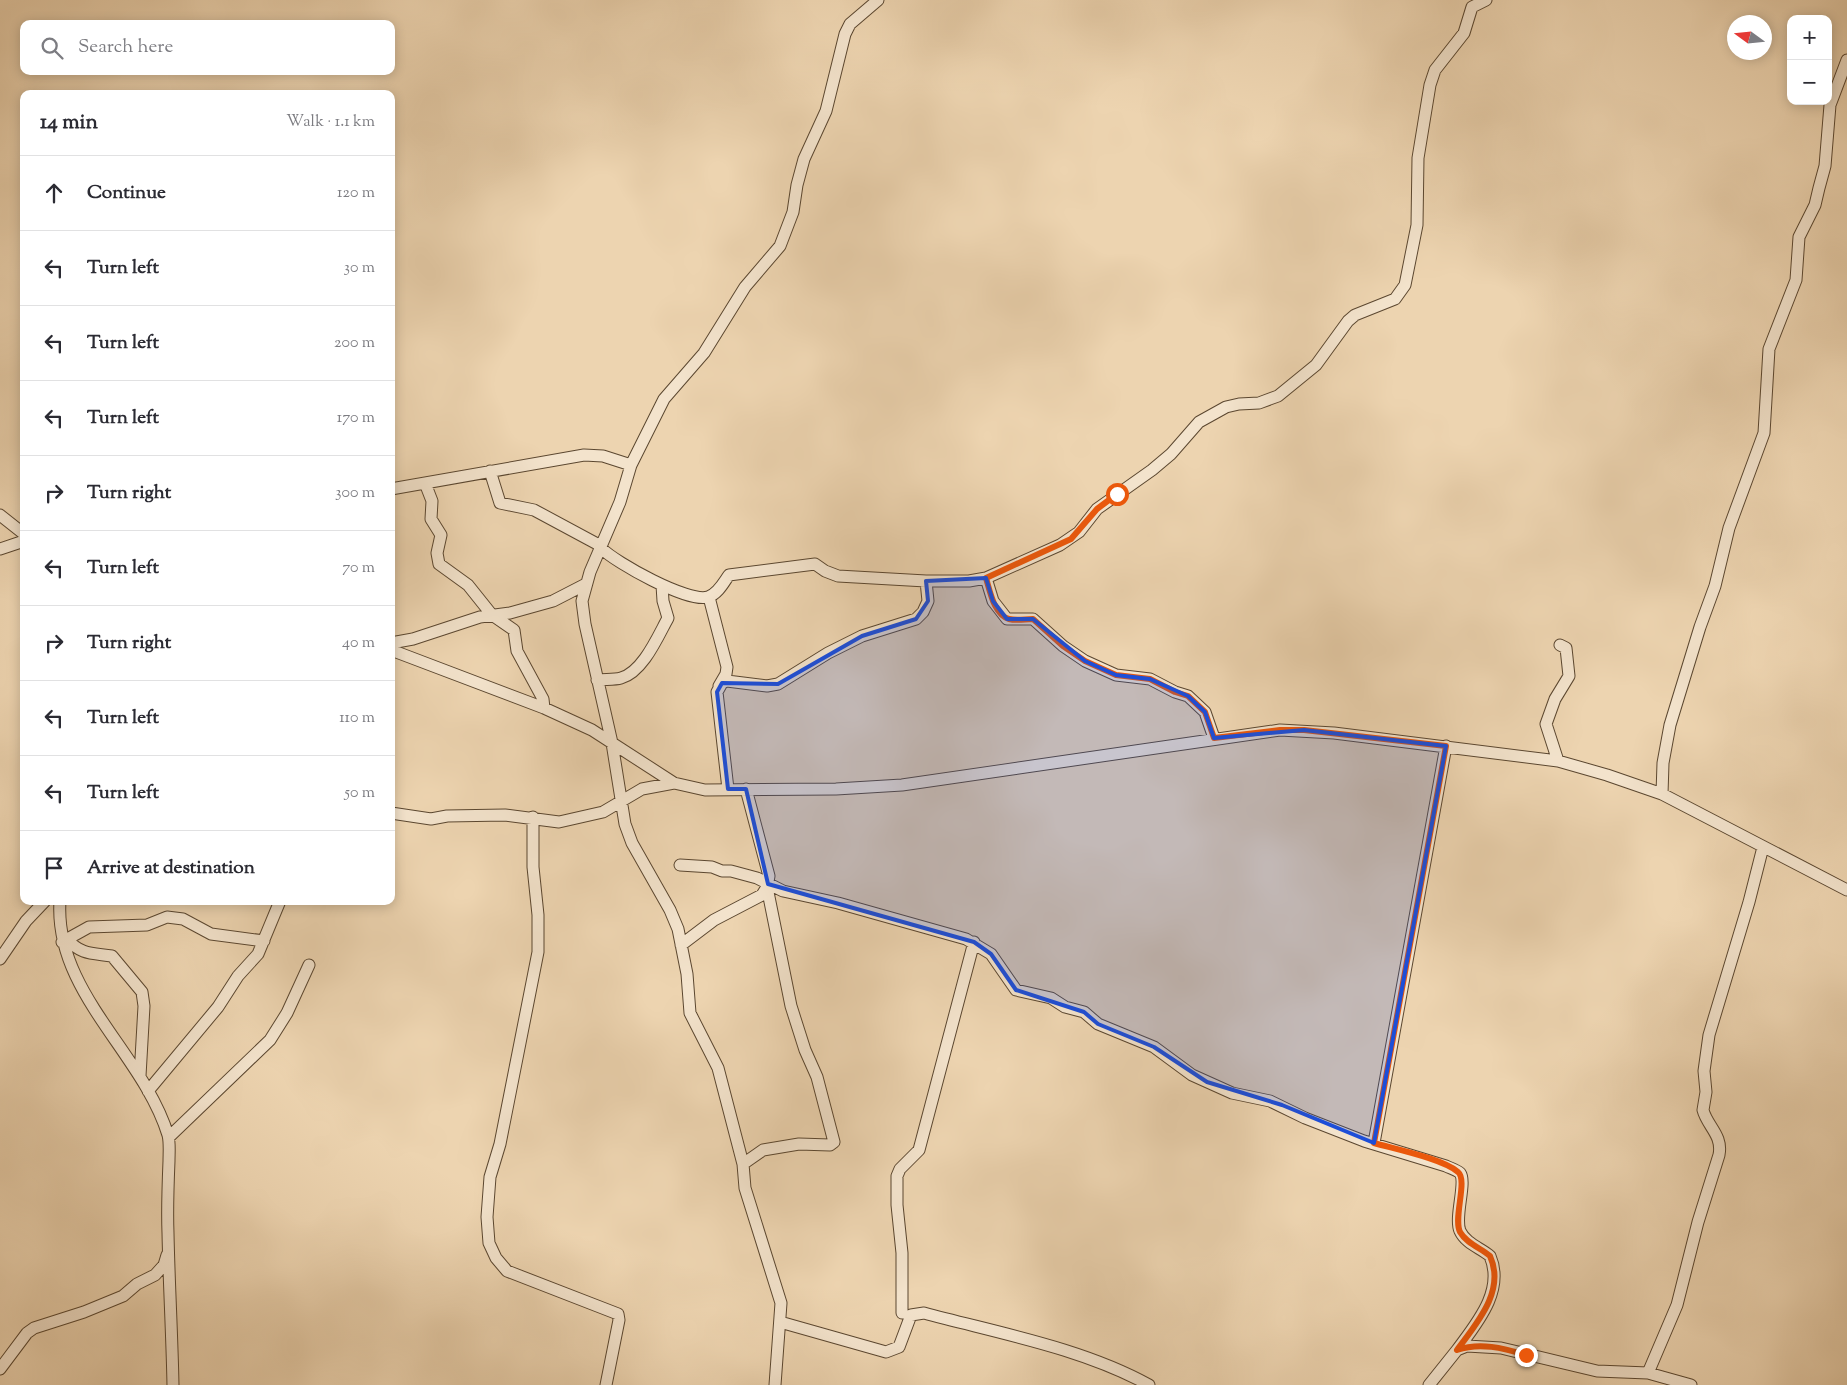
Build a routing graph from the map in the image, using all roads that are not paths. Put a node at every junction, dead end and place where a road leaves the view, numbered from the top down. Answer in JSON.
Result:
{"nodes":[{"id":1,"x":878,"y":0,"type":"edge"},
{"id":2,"x":1486,"y":0,"type":"edge"},
{"id":3,"x":1847,"y":60,"type":"edge"},
{"id":4,"x":632,"y":465,"type":"junction"},
{"id":5,"x":490,"y":471,"type":"junction"},
{"id":6,"x":425,"y":483,"type":"junction"},
{"id":7,"x":395,"y":488,"type":"edge"},
{"id":8,"x":0,"y":515,"type":"edge"},
{"id":9,"x":20,"y":531,"type":"edge"},
{"id":10,"x":20,"y":542,"type":"edge"},
{"id":11,"x":601,"y":547,"type":"junction"},
{"id":12,"x":0,"y":549,"type":"edge"},
{"id":13,"x":986,"y":578,"type":"junction"},
{"id":14,"x":926,"y":581,"type":"junction"},
{"id":15,"x":586,"y":584,"type":"junction"},
{"id":16,"x":662,"y":585,"type":"junction"},
{"id":17,"x":709,"y":597,"type":"junction"},
{"id":18,"x":492,"y":616,"type":"junction"},
{"id":19,"x":395,"y":642,"type":"edge"},
{"id":20,"x":1560,"y":644,"type":"dead end"},
{"id":21,"x":395,"y":652,"type":"edge"},
{"id":22,"x":597,"y":680,"type":"junction"},
{"id":23,"x":719,"y":688,"type":"junction"},
{"id":24,"x":544,"y":708,"type":"junction"},
{"id":25,"x":1214,"y":738,"type":"junction"},
{"id":26,"x":612,"y":743,"type":"junction"},
{"id":27,"x":1446,"y":746,"type":"junction"},
{"id":28,"x":1558,"y":761,"type":"junction"},
{"id":29,"x":674,"y":784,"type":"junction"},
{"id":30,"x":728,"y":788,"type":"junction"},
{"id":31,"x":746,"y":790,"type":"junction"},
{"id":32,"x":1662,"y":794,"type":"junction"},
{"id":33,"x":620,"y":802,"type":"junction"},
{"id":34,"x":395,"y":814,"type":"edge"},
{"id":35,"x":532,"y":817,"type":"junction"},
{"id":36,"x":1763,"y":847,"type":"junction"},
{"id":37,"x":680,"y":865,"type":"dead end"},
{"id":38,"x":768,"y":886,"type":"junction"},
{"id":39,"x":1847,"y":890,"type":"edge"},
{"id":40,"x":41,"y":905,"type":"edge"},
{"id":41,"x":60,"y":905,"type":"edge"},
{"id":42,"x":278,"y":905,"type":"edge"},
{"id":43,"x":64,"y":941,"type":"junction"},
{"id":44,"x":264,"y":941,"type":"junction"},
{"id":45,"x":974,"y":942,"type":"junction"},
{"id":46,"x":681,"y":945,"type":"junction"},
{"id":47,"x":0,"y":959,"type":"edge"},
{"id":48,"x":309,"y":965,"type":"dead end"},
{"id":49,"x":140,"y":1076,"type":"junction"},
{"id":50,"x":148,"y":1091,"type":"junction"},
{"id":51,"x":169,"y":1137,"type":"junction"},
{"id":52,"x":1374,"y":1143,"type":"junction"},
{"id":53,"x":743,"y":1164,"type":"junction"},
{"id":54,"x":169,"y":1251,"type":"junction"},
{"id":55,"x":902,"y":1313,"type":"dead end"},
{"id":56,"x":780,"y":1322,"type":"junction"},
{"id":57,"x":1457,"y":1350,"type":"junction"},
{"id":58,"x":0,"y":1369,"type":"edge"},
{"id":59,"x":1612,"y":1372,"type":"junction"},
{"id":60,"x":1648,"y":1373,"type":"junction"},
{"id":61,"x":173,"y":1385,"type":"edge"},
{"id":62,"x":606,"y":1385,"type":"edge"},
{"id":63,"x":775,"y":1385,"type":"edge"},
{"id":64,"x":1149,"y":1385,"type":"edge"},
{"id":65,"x":1429,"y":1385,"type":"edge"},
{"id":66,"x":1609,"y":1385,"type":"edge"},
{"id":67,"x":1691,"y":1385,"type":"edge"}],
"edges":[{"from":1,"to":4,"type":"street"},
{"from":2,"to":13,"type":"street"},
{"from":3,"to":32,"type":"street"},
{"from":4,"to":5,"type":"street"},
{"from":4,"to":11,"type":"street"},
{"from":5,"to":6,"type":"street"},
{"from":5,"to":11,"type":"street"},
{"from":6,"to":7,"type":"street"},
{"from":6,"to":18,"type":"street"},
{"from":8,"to":9,"type":"street"},
{"from":10,"to":12,"type":"street"},
{"from":11,"to":15,"type":"street"},
{"from":11,"to":16,"type":"street"},
{"from":13,"to":14,"type":"street"},
{"from":13,"to":25,"type":"street"},
{"from":14,"to":17,"type":"street"},
{"from":14,"to":23,"type":"street"},
{"from":15,"to":18,"type":"street"},
{"from":15,"to":22,"type":"street"},
{"from":16,"to":17,"type":"street"},
{"from":16,"to":22,"type":"street"},
{"from":17,"to":23,"type":"street"},
{"from":18,"to":19,"type":"street"},
{"from":18,"to":24,"type":"street"},
{"from":20,"to":28,"type":"street"},
{"from":21,"to":24,"type":"street"},
{"from":22,"to":26,"type":"street"},
{"from":23,"to":30,"type":"street"},
{"from":24,"to":26,"type":"street"},
{"from":25,"to":27,"type":"street"},
{"from":25,"to":31,"type":"street"},
{"from":26,"to":29,"type":"street"},
{"from":26,"to":33,"type":"street"},
{"from":27,"to":28,"type":"street"},
{"from":27,"to":52,"type":"street"},
{"from":28,"to":32,"type":"street"},
{"from":29,"to":30,"type":"street"},
{"from":29,"to":33,"type":"street"},
{"from":30,"to":31,"type":"street"},
{"from":31,"to":38,"type":"street"},
{"from":32,"to":36,"type":"street"},
{"from":33,"to":35,"type":"street"},
{"from":33,"to":46,"type":"street"},
{"from":34,"to":35,"type":"street"},
{"from":35,"to":62,"type":"street"},
{"from":36,"to":39,"type":"street"},
{"from":36,"to":60,"type":"street"},
{"from":37,"to":38,"type":"street"},
{"from":38,"to":45,"type":"street"},
{"from":38,"to":46,"type":"street"},
{"from":38,"to":53,"type":"street"},
{"from":40,"to":47,"type":"street"},
{"from":41,"to":43,"type":"street"},
{"from":42,"to":44,"type":"street"},
{"from":43,"to":44,"type":"street"},
{"from":43,"to":49,"type":"street"},
{"from":43,"to":49,"type":"street"},
{"from":44,"to":50,"type":"street"},
{"from":45,"to":52,"type":"street"},
{"from":45,"to":55,"type":"street"},
{"from":46,"to":53,"type":"street"},
{"from":48,"to":51,"type":"street"},
{"from":49,"to":50,"type":"street"},
{"from":50,"to":51,"type":"street"},
{"from":51,"to":54,"type":"street"},
{"from":52,"to":57,"type":"street"},
{"from":53,"to":56,"type":"street"},
{"from":54,"to":58,"type":"street"},
{"from":54,"to":61,"type":"street"},
{"from":56,"to":63,"type":"street"},
{"from":56,"to":64,"type":"street"},
{"from":57,"to":59,"type":"street"},
{"from":57,"to":65,"type":"street"},
{"from":59,"to":60,"type":"street"},
{"from":59,"to":66,"type":"street"},
{"from":60,"to":67,"type":"street"}]}
